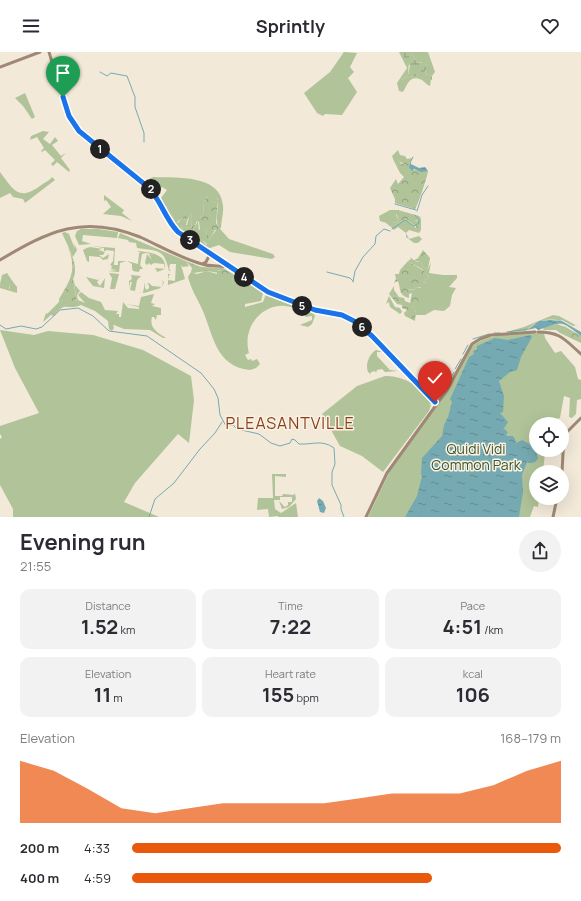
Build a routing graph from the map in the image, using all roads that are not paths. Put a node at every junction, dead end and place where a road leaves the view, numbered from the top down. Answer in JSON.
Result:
{"nodes":[{"id":1,"x":40,"y":52,"type":"edge"},
{"id":2,"x":49,"y":52,"type":"edge"},
{"id":3,"x":0,"y":68,"type":"edge"},
{"id":4,"x":210,"y":254,"type":"junction"},
{"id":5,"x":0,"y":260,"type":"edge"},
{"id":6,"x":201,"y":264,"type":"junction"},
{"id":7,"x":231,"y":267,"type":"junction"},
{"id":8,"x":581,"y":354,"type":"edge"},
{"id":9,"x":437,"y":403,"type":"junction"},
{"id":10,"x":581,"y":418,"type":"edge"},
{"id":11,"x":562,"y":465,"type":"edge"},
{"id":12,"x":556,"y":505,"type":"edge"},
{"id":13,"x":366,"y":517,"type":"edge"},
{"id":14,"x":553,"y":517,"type":"edge"}],
"edges":[{"from":1,"to":3,"type":"street"},
{"from":2,"to":4,"type":"street"},
{"from":4,"to":6,"type":"street"},
{"from":4,"to":7,"type":"street"},
{"from":5,"to":6,"type":"street"},
{"from":6,"to":7,"type":"street"},
{"from":7,"to":9,"type":"street"},
{"from":8,"to":9,"type":"street"},
{"from":9,"to":13,"type":"street"},
{"from":10,"to":11,"type":"street"},
{"from":12,"to":14,"type":"street"}]}
